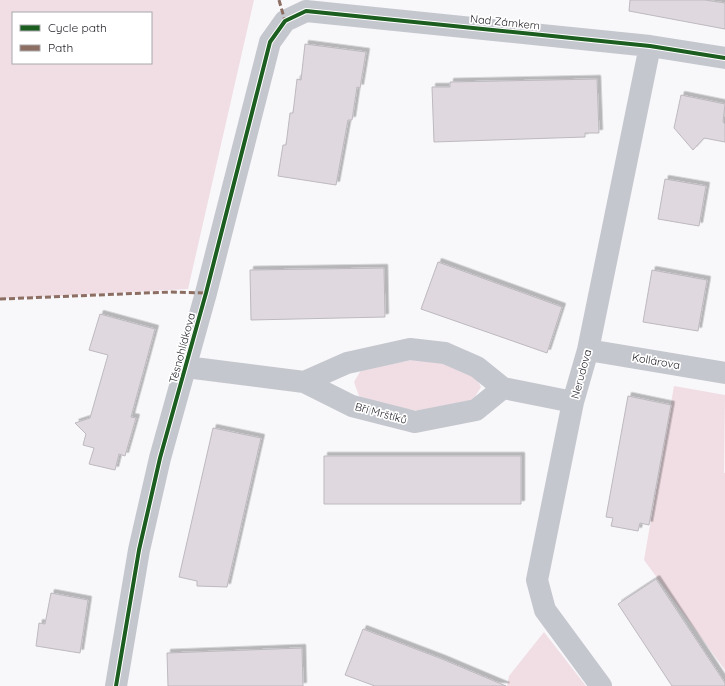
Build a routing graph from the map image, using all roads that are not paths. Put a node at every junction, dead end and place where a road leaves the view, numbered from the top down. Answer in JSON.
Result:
{"nodes":[{"id":1,"x":285,"y":20,"type":"joint"},
{"id":2,"x":650,"y":46,"type":"junction"},
{"id":3,"x":725,"y":58,"type":"edge"},
{"id":4,"x":588,"y":350,"type":"junction"},
{"id":5,"x":186,"y":367,"type":"junction"},
{"id":6,"x":725,"y":373,"type":"edge"},
{"id":7,"x":304,"y":382,"type":"junction"},
{"id":8,"x":503,"y":388,"type":"junction"},
{"id":9,"x":573,"y":402,"type":"junction"},
{"id":10,"x":116,"y":686,"type":"edge"},
{"id":11,"x":601,"y":686,"type":"edge"}],
"edges":[{"from":1,"to":2,"type":"street","name":"Nad Zámkem"},
{"from":1,"to":5,"type":"street","name":"Těsnohlídkova"},
{"from":2,"to":3,"type":"street","name":"Nad Zámkem"},
{"from":2,"to":4,"type":"street","name":"Nerudova"},
{"from":4,"to":6,"type":"street","name":"Kollárova"},
{"from":4,"to":9,"type":"street","name":"Nerudova"},
{"from":5,"to":7,"type":"street","name":"Bří Mrštíků"},
{"from":5,"to":10,"type":"street","name":"Těsnohlídkova"},
{"from":7,"to":8,"type":"street"},
{"from":7,"to":8,"type":"street","name":"Bří Mrštíků"},
{"from":8,"to":9,"type":"street"},
{"from":9,"to":11,"type":"street","name":"Nerudova"}]}
